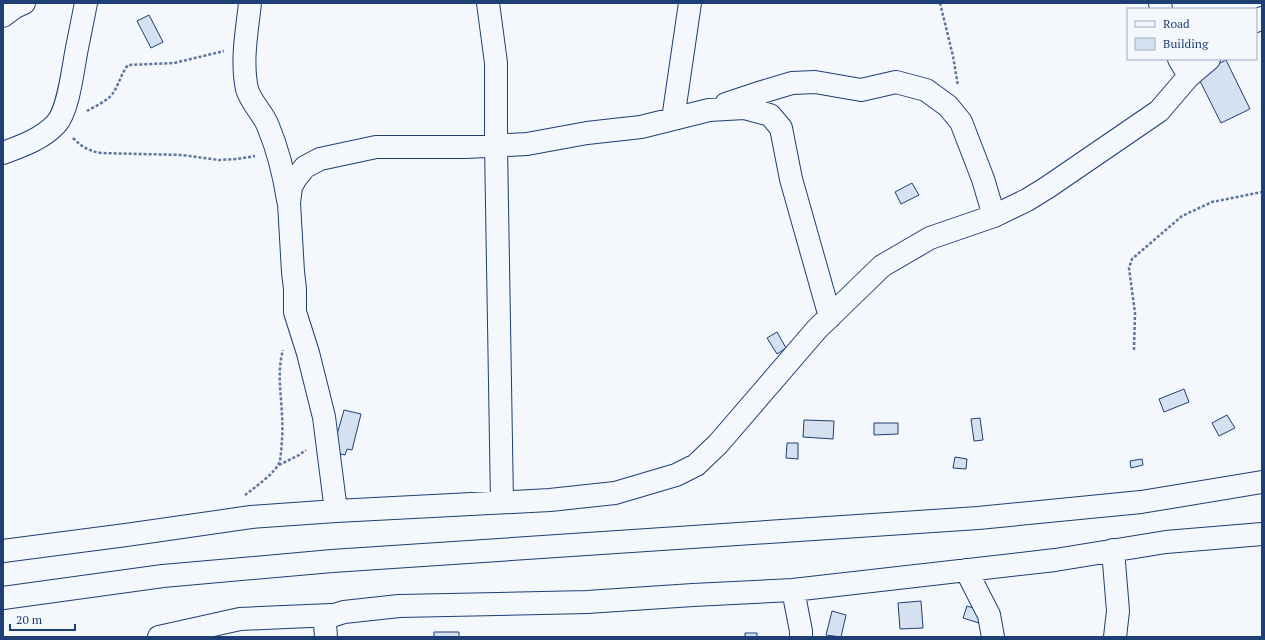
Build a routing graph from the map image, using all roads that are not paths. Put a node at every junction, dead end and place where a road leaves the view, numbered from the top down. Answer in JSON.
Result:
{"nodes":[{"id":1,"x":24,"y":3,"type":"edge"},
{"id":2,"x":86,"y":3,"type":"edge"},
{"id":3,"x":250,"y":3,"type":"edge"},
{"id":4,"x":488,"y":3,"type":"edge"},
{"id":5,"x":690,"y":3,"type":"edge"},
{"id":6,"x":3,"y":16,"type":"edge"},
{"id":7,"x":1206,"y":60,"type":"edge"},
{"id":8,"x":1184,"y":68,"type":"edge"},
{"id":9,"x":709,"y":110,"type":"junction"},
{"id":10,"x":674,"y":119,"type":"junction"},
{"id":11,"x":496,"y":146,"type":"junction"},
{"id":12,"x":3,"y":153,"type":"edge"},
{"id":13,"x":289,"y":203,"type":"junction"},
{"id":14,"x":994,"y":216,"type":"junction"},
{"id":15,"x":830,"y":317,"type":"junction"},
{"id":16,"x":1262,"y":482,"type":"edge"},
{"id":17,"x":502,"y":502,"type":"junction"},
{"id":18,"x":336,"y":511,"type":"junction"},
{"id":19,"x":1262,"y":534,"type":"edge"},
{"id":20,"x":1113,"y":550,"type":"junction"},
{"id":21,"x":3,"y":551,"type":"edge"},
{"id":22,"x":966,"y":570,"type":"junction"},
{"id":23,"x":793,"y":590,"type":"junction"},
{"id":24,"x":3,"y":598,"type":"edge"},
{"id":25,"x":331,"y":615,"type":"junction"},
{"id":26,"x":159,"y":637,"type":"edge"},
{"id":27,"x":326,"y":637,"type":"edge"},
{"id":28,"x":801,"y":637,"type":"edge"},
{"id":29,"x":993,"y":637,"type":"edge"},
{"id":30,"x":1115,"y":637,"type":"edge"}],
"edges":[{"from":1,"to":6,"type":"main road"},
{"from":2,"to":12,"type":"main road"},
{"from":3,"to":13,"type":"main road"},
{"from":4,"to":11,"type":"main road"},
{"from":5,"to":10,"type":"main road"},
{"from":7,"to":8,"type":"main road"},
{"from":8,"to":14,"type":"main road"},
{"from":9,"to":10,"type":"main road"},
{"from":9,"to":14,"type":"main road"},
{"from":9,"to":15,"type":"main road"},
{"from":10,"to":11,"type":"main road"},
{"from":11,"to":13,"type":"main road"},
{"from":11,"to":17,"type":"main road"},
{"from":13,"to":18,"type":"main road"},
{"from":14,"to":15,"type":"main road"},
{"from":15,"to":17,"type":"main road"},
{"from":16,"to":24,"type":"main road"},
{"from":17,"to":18,"type":"main road"},
{"from":18,"to":21,"type":"main road"},
{"from":19,"to":20,"type":"main road"},
{"from":20,"to":22,"type":"main road"},
{"from":20,"to":30,"type":"main road"},
{"from":22,"to":23,"type":"main road"},
{"from":22,"to":29,"type":"main road"},
{"from":23,"to":25,"type":"main road"},
{"from":23,"to":28,"type":"main road"},
{"from":25,"to":26,"type":"main road"},
{"from":25,"to":27,"type":"main road"}]}
